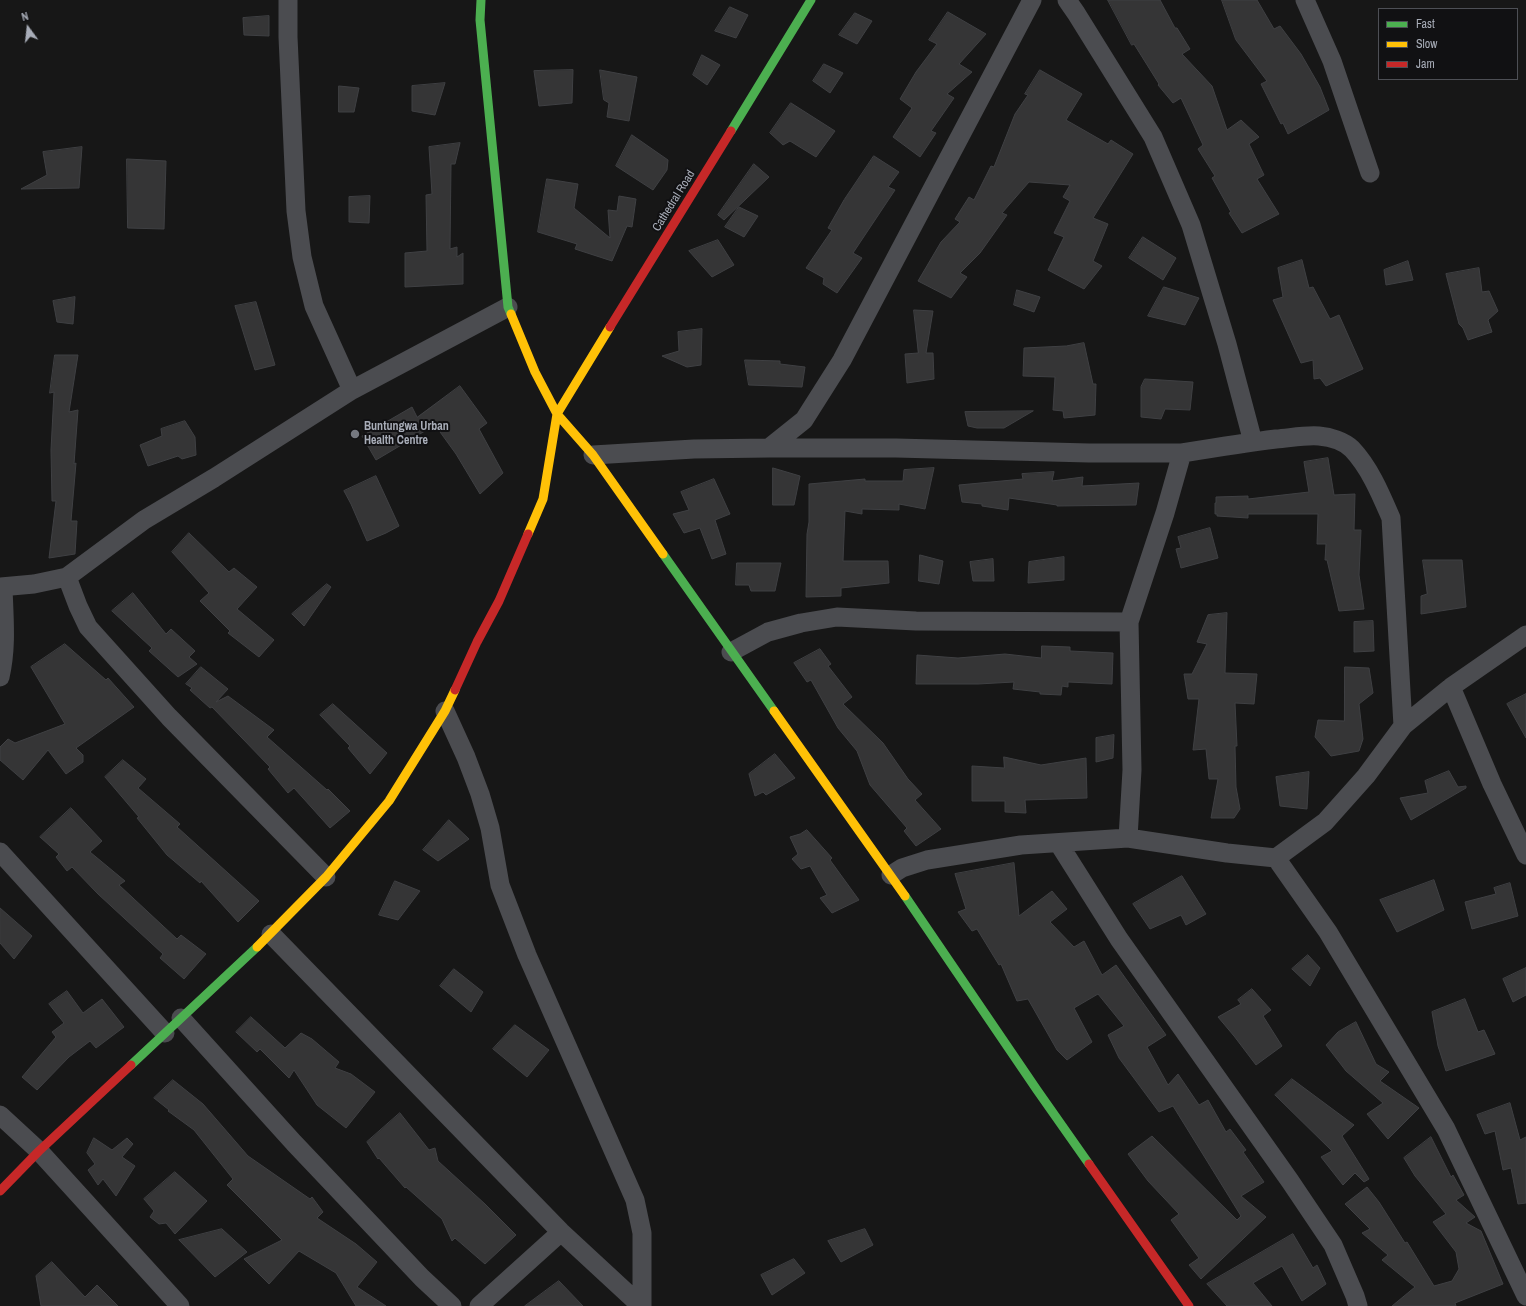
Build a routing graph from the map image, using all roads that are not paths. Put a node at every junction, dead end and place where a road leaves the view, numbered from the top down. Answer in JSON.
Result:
{"nodes":[{"id":1,"x":288,"y":0,"type":"edge"},
{"id":2,"x":481,"y":0,"type":"edge"},
{"id":3,"x":811,"y":0,"type":"edge"},
{"id":4,"x":1032,"y":0,"type":"edge"},
{"id":5,"x":1067,"y":0,"type":"edge"},
{"id":6,"x":1305,"y":0,"type":"edge"},
{"id":7,"x":1370,"y":173,"type":"dead end"},
{"id":8,"x":508,"y":307,"type":"junction"},
{"id":9,"x":352,"y":390,"type":"junction"},
{"id":10,"x":557,"y":414,"type":"junction"},
{"id":11,"x":1253,"y":442,"type":"junction"},
{"id":12,"x":769,"y":448,"type":"junction"},
{"id":13,"x":1182,"y":453,"type":"junction"},
{"id":14,"x":593,"y":454,"type":"junction"},
{"id":15,"x":67,"y":577,"type":"junction"},
{"id":16,"x":1,"y":587,"type":"edge"},
{"id":17,"x":1129,"y":622,"type":"junction"},
{"id":18,"x":1526,"y":635,"type":"edge"},
{"id":19,"x":731,"y":652,"type":"junction"},
{"id":20,"x":0,"y":677,"type":"edge"},
{"id":21,"x":1451,"y":687,"type":"junction"},
{"id":22,"x":445,"y":711,"type":"junction"},
{"id":23,"x":1403,"y":726,"type":"junction"},
{"id":24,"x":1128,"y":838,"type":"junction"},
{"id":25,"x":1059,"y":844,"type":"junction"},
{"id":26,"x":0,"y":852,"type":"edge"},
{"id":27,"x":1526,"y":855,"type":"edge"},
{"id":28,"x":1276,"y":858,"type":"junction"},
{"id":29,"x":890,"y":875,"type":"junction"},
{"id":30,"x":326,"y":877,"type":"junction"},
{"id":31,"x":271,"y":934,"type":"junction"},
{"id":32,"x":181,"y":1018,"type":"junction"},
{"id":33,"x":165,"y":1033,"type":"junction"},
{"id":34,"x":0,"y":1115,"type":"edge"},
{"id":35,"x":39,"y":1151,"type":"junction"},
{"id":36,"x":0,"y":1191,"type":"edge"},
{"id":37,"x":561,"y":1232,"type":"junction"},
{"id":38,"x":1526,"y":1296,"type":"edge"},
{"id":39,"x":180,"y":1306,"type":"edge"},
{"id":40,"x":452,"y":1306,"type":"edge"},
{"id":41,"x":479,"y":1306,"type":"edge"},
{"id":42,"x":642,"y":1306,"type":"edge"},
{"id":43,"x":1189,"y":1306,"type":"edge"},
{"id":44,"x":1358,"y":1306,"type":"edge"}],
"edges":[{"from":1,"to":9,"type":"street"},
{"from":2,"to":8,"type":"street"},
{"from":3,"to":10,"type":"street","name":"Cathedral Road"},
{"from":4,"to":12,"type":"street"},
{"from":5,"to":11,"type":"street"},
{"from":6,"to":7,"type":"street"},
{"from":8,"to":9,"type":"street"},
{"from":8,"to":10,"type":"street"},
{"from":9,"to":15,"type":"street"},
{"from":10,"to":14,"type":"street"},
{"from":10,"to":22,"type":"street"},
{"from":11,"to":13,"type":"street"},
{"from":11,"to":23,"type":"street"},
{"from":12,"to":13,"type":"street"},
{"from":12,"to":14,"type":"street"},
{"from":13,"to":17,"type":"street"},
{"from":14,"to":19,"type":"street"},
{"from":15,"to":16,"type":"street"},
{"from":15,"to":30,"type":"street"},
{"from":16,"to":20,"type":"street"},
{"from":17,"to":19,"type":"street"},
{"from":17,"to":24,"type":"street"},
{"from":18,"to":21,"type":"street"},
{"from":19,"to":29,"type":"street"},
{"from":21,"to":23,"type":"street"},
{"from":21,"to":27,"type":"street"},
{"from":22,"to":30,"type":"street"},
{"from":22,"to":42,"type":"street"},
{"from":23,"to":28,"type":"street"},
{"from":24,"to":25,"type":"street"},
{"from":24,"to":28,"type":"street"},
{"from":25,"to":29,"type":"street"},
{"from":25,"to":44,"type":"street"},
{"from":26,"to":33,"type":"street"},
{"from":28,"to":38,"type":"street"},
{"from":29,"to":43,"type":"street"},
{"from":30,"to":31,"type":"street"},
{"from":31,"to":32,"type":"street"},
{"from":31,"to":37,"type":"street"},
{"from":32,"to":33,"type":"street"},
{"from":32,"to":40,"type":"street"},
{"from":33,"to":35,"type":"street"},
{"from":34,"to":35,"type":"street"},
{"from":35,"to":36,"type":"street"},
{"from":35,"to":39,"type":"street"},
{"from":37,"to":41,"type":"street"},
{"from":37,"to":42,"type":"street"}]}
